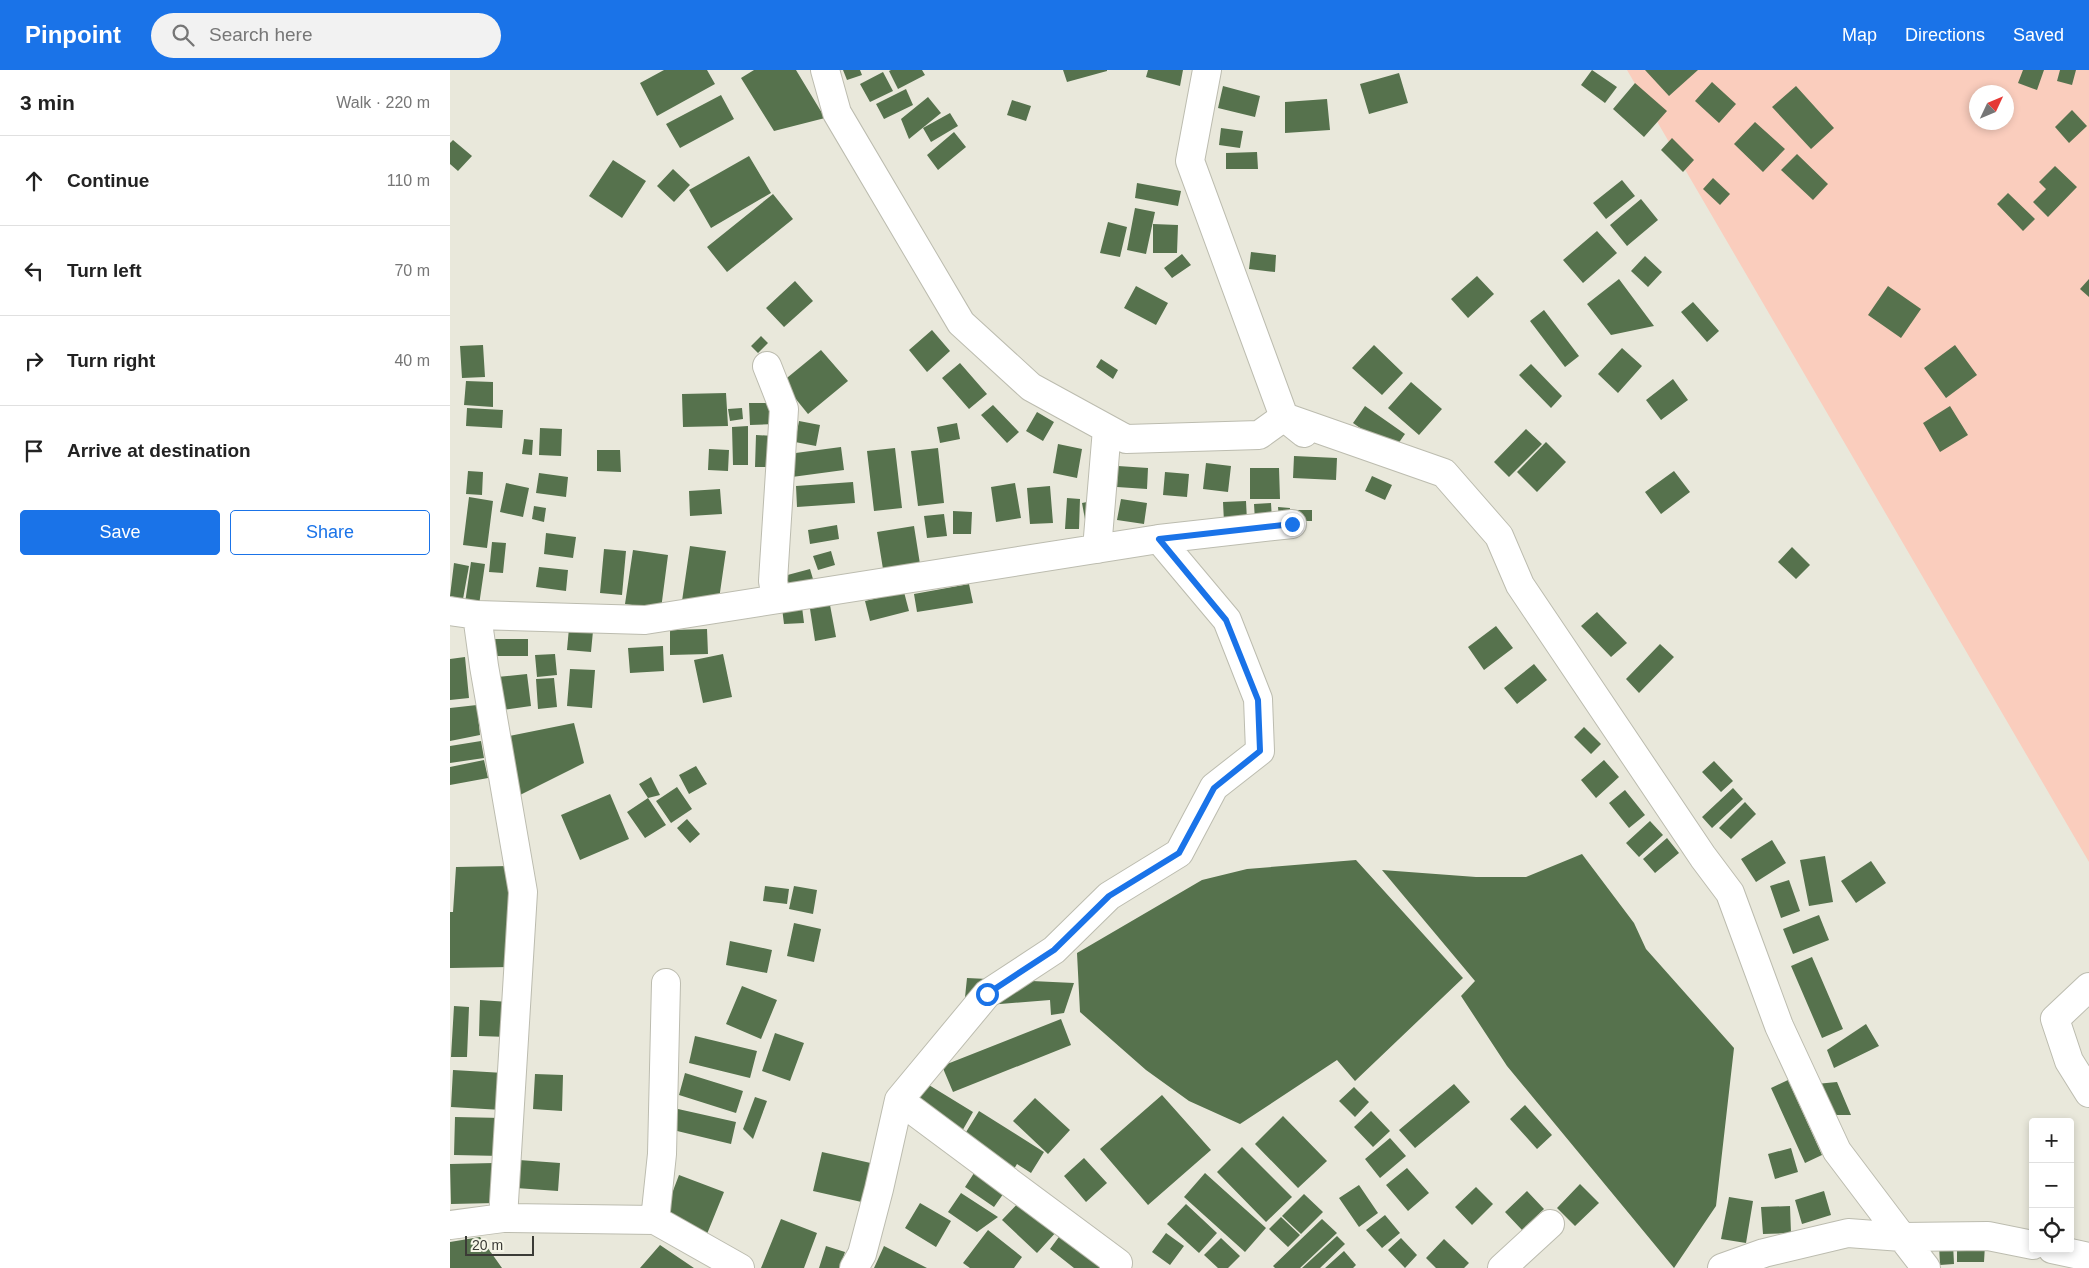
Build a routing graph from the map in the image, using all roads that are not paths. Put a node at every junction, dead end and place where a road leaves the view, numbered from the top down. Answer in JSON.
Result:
{"nodes":[{"id":1,"x":825,"y":70,"type":"edge"},
{"id":2,"x":1208,"y":70,"type":"edge"},
{"id":3,"x":767,"y":366,"type":"dead end"},
{"id":4,"x":1294,"y":425,"type":"junction"},
{"id":5,"x":1107,"y":429,"type":"junction"},
{"id":6,"x":1292,"y":524,"type":"dead end"},
{"id":7,"x":1159,"y":539,"type":"junction"},
{"id":8,"x":1097,"y":549,"type":"junction"},
{"id":9,"x":776,"y":599,"type":"junction"},
{"id":10,"x":450,"y":611,"type":"edge"},
{"id":11,"x":477,"y":616,"type":"junction"},
{"id":12,"x":666,"y":983,"type":"dead end"},
{"id":13,"x":2089,"y":987,"type":"edge"},
{"id":14,"x":2089,"y":1093,"type":"edge"},
{"id":15,"x":899,"y":1100,"type":"junction"},
{"id":16,"x":502,"y":1218,"type":"junction"},
{"id":17,"x":655,"y":1220,"type":"junction"},
{"id":18,"x":450,"y":1224,"type":"edge"},
{"id":19,"x":1550,"y":1224,"type":"dead end"},
{"id":20,"x":1902,"y":1237,"type":"junction"},
{"id":21,"x":2029,"y":1244,"type":"edge"},
{"id":22,"x":2070,"y":1253,"type":"edge"},
{"id":23,"x":2089,"y":1257,"type":"edge"},
{"id":24,"x":740,"y":1268,"type":"edge"},
{"id":25,"x":854,"y":1268,"type":"edge"},
{"id":26,"x":1114,"y":1268,"type":"edge"},
{"id":27,"x":1502,"y":1268,"type":"edge"},
{"id":28,"x":1722,"y":1268,"type":"edge"},
{"id":29,"x":1926,"y":1268,"type":"edge"}],
"edges":[{"from":1,"to":5,"type":"street"},
{"from":2,"to":4,"type":"street"},
{"from":3,"to":9,"type":"street"},
{"from":4,"to":5,"type":"street"},
{"from":4,"to":20,"type":"street"},
{"from":5,"to":8,"type":"street"},
{"from":6,"to":7,"type":"street"},
{"from":7,"to":8,"type":"street"},
{"from":7,"to":15,"type":"street"},
{"from":8,"to":9,"type":"street"},
{"from":9,"to":11,"type":"street"},
{"from":10,"to":11,"type":"street"},
{"from":11,"to":16,"type":"street"},
{"from":12,"to":17,"type":"street"},
{"from":13,"to":14,"type":"street"},
{"from":15,"to":25,"type":"street"},
{"from":15,"to":26,"type":"street"},
{"from":16,"to":17,"type":"street"},
{"from":16,"to":18,"type":"street"},
{"from":17,"to":24,"type":"street"},
{"from":19,"to":27,"type":"street"},
{"from":20,"to":21,"type":"street"},
{"from":20,"to":28,"type":"street"},
{"from":20,"to":29,"type":"street"},
{"from":22,"to":23,"type":"street"}]}
